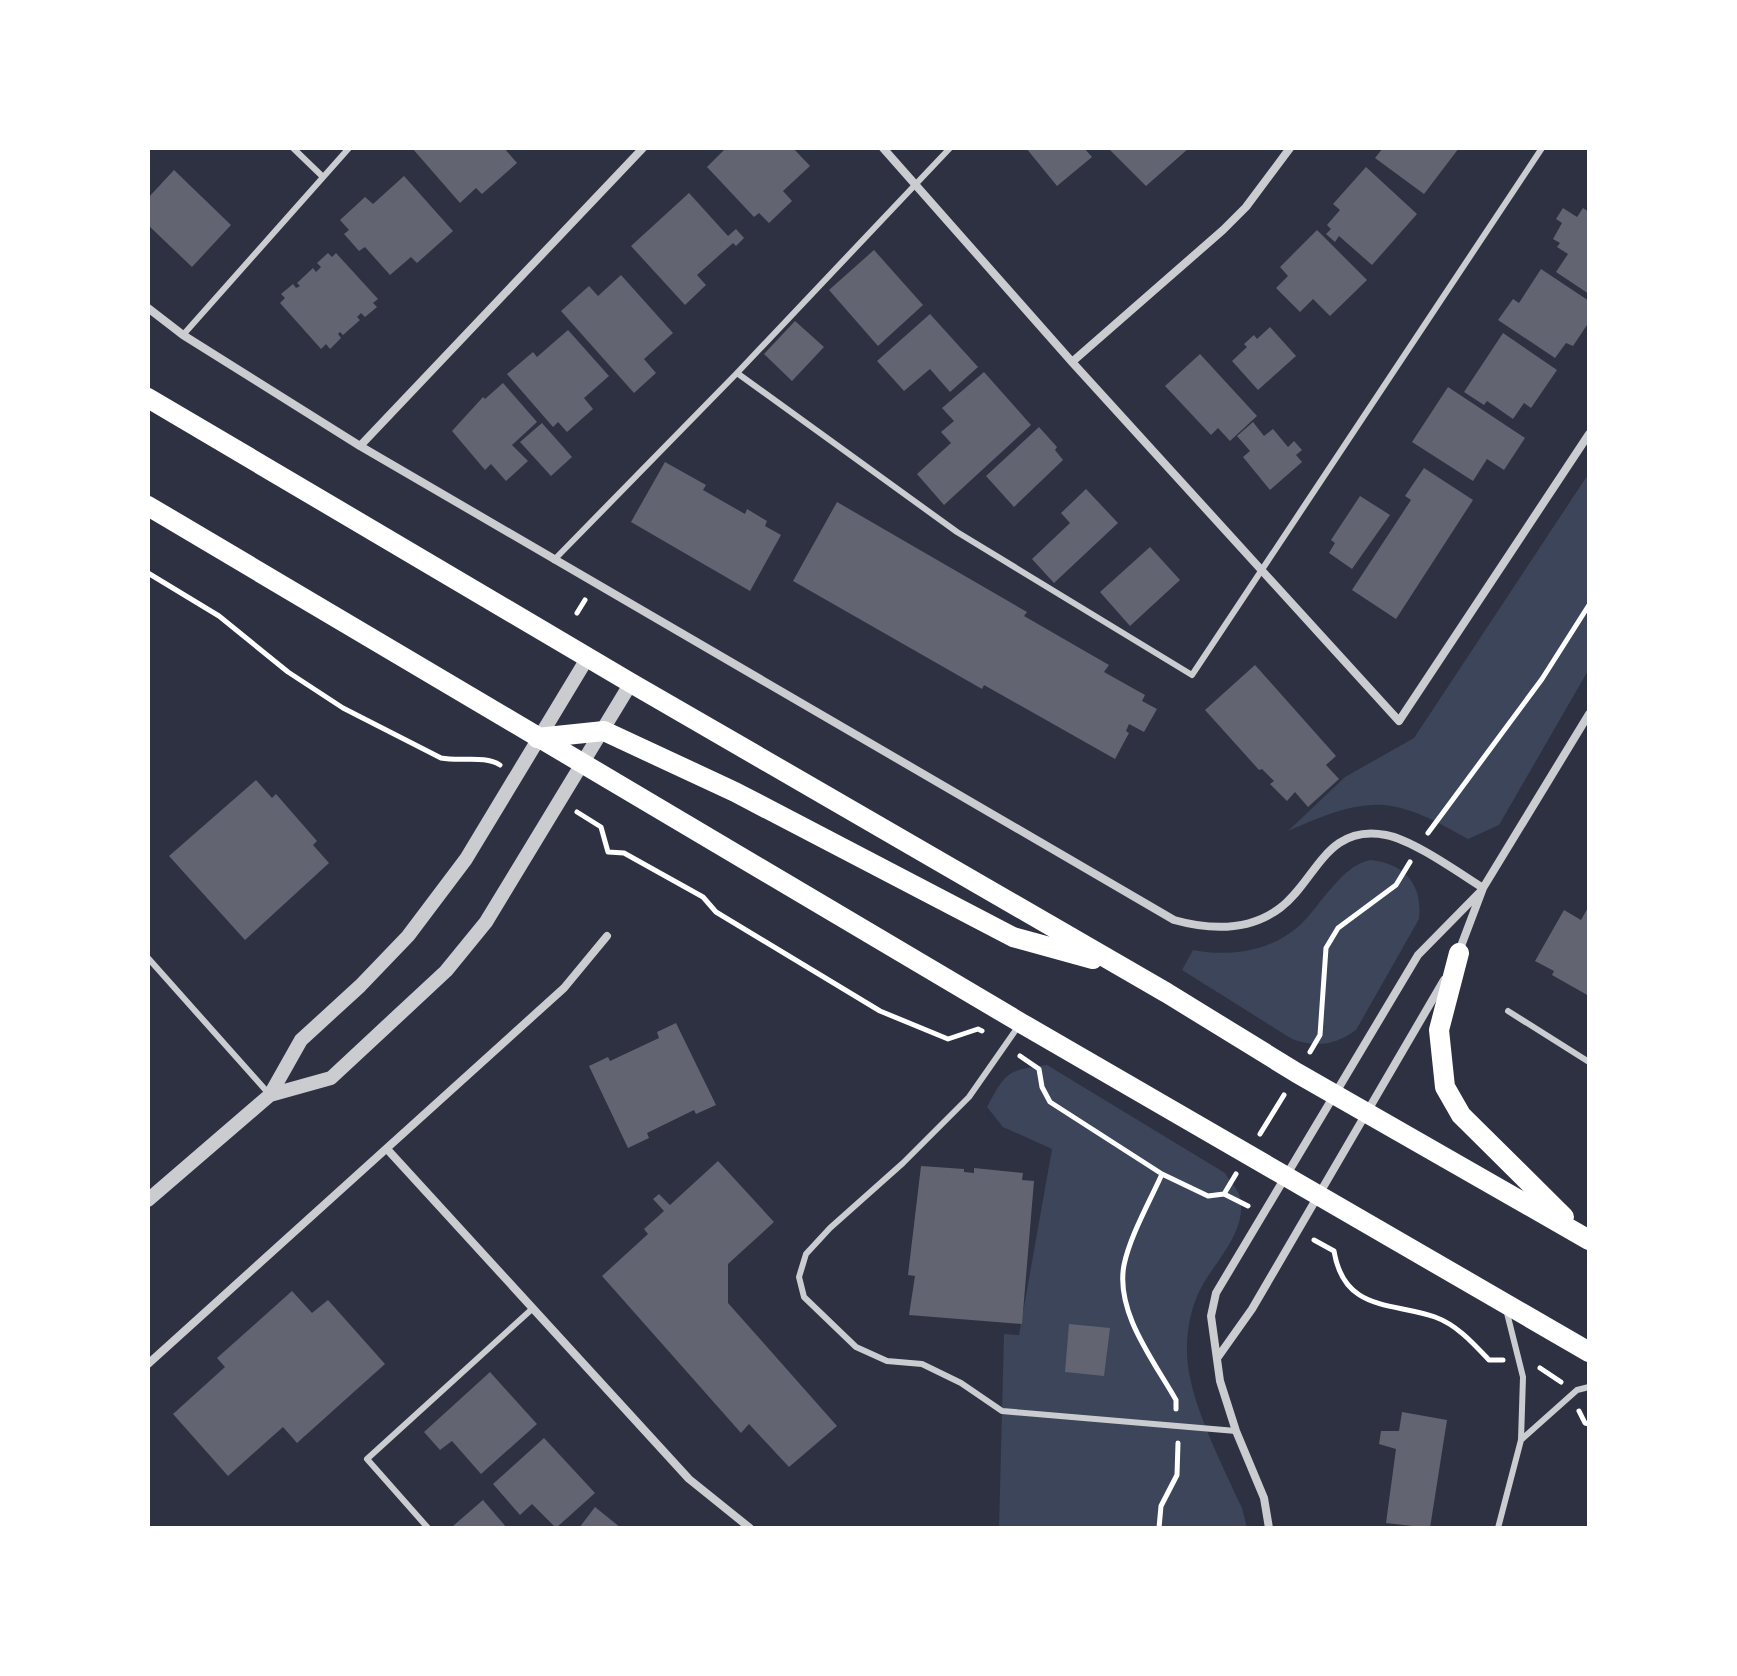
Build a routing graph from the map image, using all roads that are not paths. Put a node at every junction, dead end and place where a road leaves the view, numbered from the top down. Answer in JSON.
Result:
{"nodes":[{"id":1,"x":293,"y":148,"type":"edge"},
{"id":2,"x":349,"y":148,"type":"edge"},
{"id":3,"x":643,"y":148,"type":"edge"},
{"id":4,"x":883,"y":148,"type":"edge"},
{"id":5,"x":950,"y":148,"type":"edge"},
{"id":6,"x":1290,"y":148,"type":"edge"},
{"id":7,"x":1542,"y":148,"type":"edge"},
{"id":8,"x":322,"y":176,"type":"junction"},
{"id":9,"x":916,"y":185,"type":"junction"},
{"id":10,"x":148,"y":308,"type":"edge"},
{"id":11,"x":183,"y":335,"type":"junction"},
{"id":12,"x":1072,"y":362,"type":"junction"},
{"id":13,"x":737,"y":373,"type":"junction"},
{"id":14,"x":148,"y":398,"type":"edge"},
{"id":15,"x":1589,"y":434,"type":"edge"},
{"id":16,"x":360,"y":446,"type":"junction"},
{"id":17,"x":148,"y":506,"type":"edge"},
{"id":18,"x":554,"y":560,"type":"junction"},
{"id":19,"x":1262,"y":571,"type":"junction"},
{"id":20,"x":588,"y":657,"type":"junction"},
{"id":21,"x":631,"y":683,"type":"junction"},
{"id":22,"x":1589,"y":714,"type":"edge"},
{"id":23,"x":604,"y":731,"type":"junction"},
{"id":24,"x":537,"y":738,"type":"junction"},
{"id":25,"x":585,"y":762,"type":"junction"},
{"id":26,"x":1483,"y":888,"type":"junction"},
{"id":27,"x":607,"y":936,"type":"dead end"},
{"id":28,"x":1459,"y":953,"type":"junction"},
{"id":29,"x":148,"y":958,"type":"edge"},
{"id":30,"x":1122,"y":967,"type":"junction"},
{"id":31,"x":1508,"y":1011,"type":"dead end"},
{"id":32,"x":1021,"y":1023,"type":"junction"},
{"id":33,"x":1589,"y":1062,"type":"edge"},
{"id":34,"x":270,"y":1095,"type":"junction"},
{"id":35,"x":1336,"y":1095,"type":"junction"},
{"id":36,"x":1367,"y":1113,"type":"junction"},
{"id":37,"x":387,"y":1149,"type":"junction"},
{"id":38,"x":1286,"y":1177,"type":"junction"},
{"id":39,"x":1319,"y":1196,"type":"junction"},
{"id":40,"x":148,"y":1200,"type":"edge"},
{"id":41,"x":1586,"y":1239,"type":"edge"},
{"id":42,"x":1505,"y":1304,"type":"junction"},
{"id":43,"x":532,"y":1309,"type":"junction"},
{"id":44,"x":1589,"y":1352,"type":"edge"},
{"id":45,"x":1218,"y":1357,"type":"junction"},
{"id":46,"x":148,"y":1364,"type":"edge"},
{"id":47,"x":1589,"y":1387,"type":"edge"},
{"id":48,"x":1236,"y":1431,"type":"junction"},
{"id":49,"x":1521,"y":1440,"type":"junction"},
{"id":50,"x":428,"y":1528,"type":"edge"},
{"id":51,"x":750,"y":1528,"type":"edge"},
{"id":52,"x":1269,"y":1528,"type":"edge"},
{"id":53,"x":1498,"y":1528,"type":"edge"}],
"edges":[{"from":1,"to":8,"type":"lane"},
{"from":2,"to":8,"type":"lane"},
{"from":3,"to":16,"type":"street"},
{"from":4,"to":9,"type":"street"},
{"from":5,"to":9,"type":"lane"},
{"from":6,"to":12,"type":"street"},
{"from":7,"to":19,"type":"lane"},
{"from":8,"to":11,"type":"lane"},
{"from":9,"to":12,"type":"street"},
{"from":9,"to":13,"type":"lane"},
{"from":10,"to":11,"type":"street"},
{"from":11,"to":16,"type":"street"},
{"from":12,"to":19,"type":"street"},
{"from":13,"to":18,"type":"lane"},
{"from":13,"to":19,"type":"lane"},
{"from":14,"to":20,"type":"main road"},
{"from":15,"to":19,"type":"street"},
{"from":16,"to":18,"type":"street"},
{"from":17,"to":24,"type":"main road"},
{"from":18,"to":26,"type":"street"},
{"from":20,"to":21,"type":"main road"},
{"from":20,"to":24,"type":"street"},
{"from":21,"to":23,"type":"street"},
{"from":21,"to":30,"type":"main road"},
{"from":22,"to":26,"type":"street"},
{"from":23,"to":24,"type":"main road"},
{"from":23,"to":25,"type":"street"},
{"from":23,"to":30,"type":"main road"},
{"from":24,"to":25,"type":"main road"},
{"from":24,"to":34,"type":"street"},
{"from":25,"to":32,"type":"main road"},
{"from":25,"to":34,"type":"street"},
{"from":26,"to":28,"type":"street"},
{"from":26,"to":35,"type":"street"},
{"from":27,"to":37,"type":"street"},
{"from":28,"to":36,"type":"street"},
{"from":28,"to":41,"type":"main road"},
{"from":29,"to":34,"type":"lane"},
{"from":30,"to":35,"type":"main road"},
{"from":31,"to":33,"type":"lane"},
{"from":32,"to":38,"type":"main road"},
{"from":32,"to":48,"type":"lane"},
{"from":34,"to":40,"type":"street"},
{"from":35,"to":36,"type":"main road"},
{"from":35,"to":38,"type":"street"},
{"from":36,"to":39,"type":"street"},
{"from":36,"to":41,"type":"main road"},
{"from":37,"to":43,"type":"street"},
{"from":37,"to":46,"type":"street"},
{"from":38,"to":39,"type":"main road"},
{"from":38,"to":45,"type":"street"},
{"from":39,"to":42,"type":"main road"},
{"from":39,"to":45,"type":"street"},
{"from":42,"to":44,"type":"main road"},
{"from":42,"to":49,"type":"lane"},
{"from":43,"to":50,"type":"lane"},
{"from":43,"to":51,"type":"street"},
{"from":45,"to":48,"type":"street"},
{"from":47,"to":49,"type":"lane"},
{"from":48,"to":52,"type":"street"},
{"from":49,"to":53,"type":"lane"}]}
